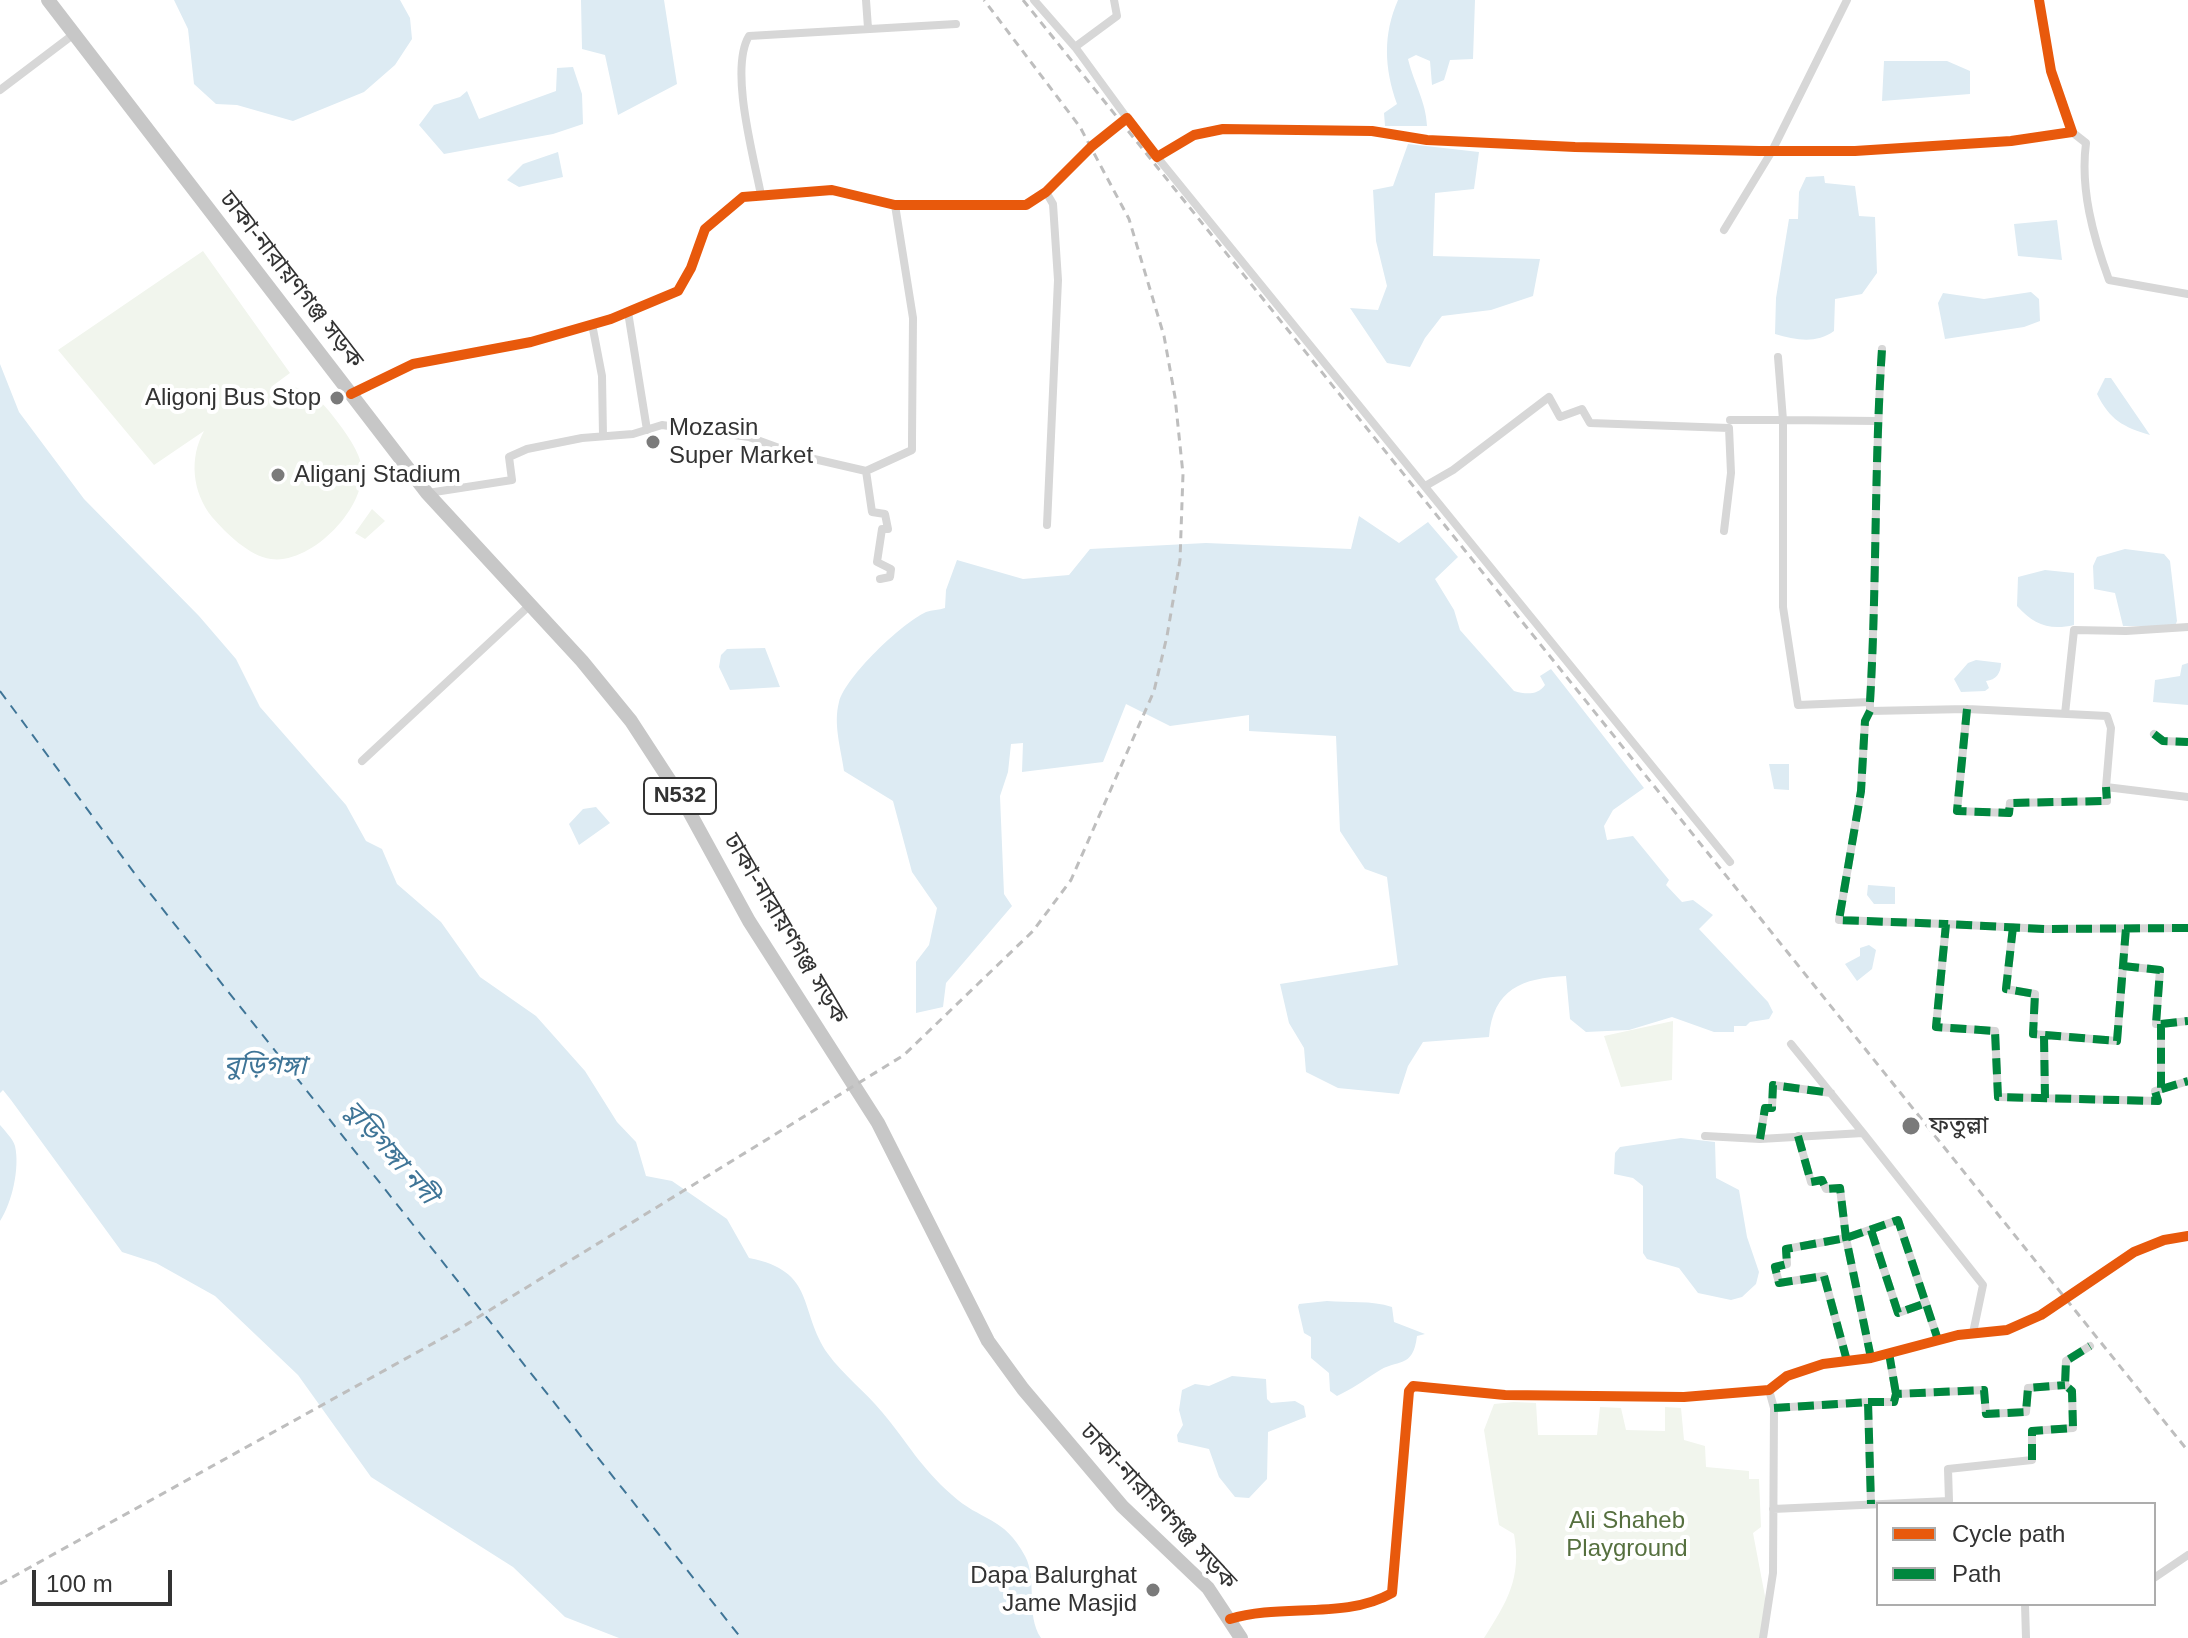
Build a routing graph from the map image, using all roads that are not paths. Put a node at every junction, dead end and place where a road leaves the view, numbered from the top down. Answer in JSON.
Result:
{"nodes":[{"id":1,"x":48,"y":0,"type":"edge"},
{"id":2,"x":866,"y":0,"type":"edge"},
{"id":3,"x":1034,"y":0,"type":"edge"},
{"id":4,"x":1114,"y":0,"type":"edge"},
{"id":5,"x":1847,"y":0,"type":"edge"},
{"id":6,"x":2039,"y":0,"type":"edge"},
{"id":7,"x":956,"y":24,"type":"dead end"},
{"id":8,"x":868,"y":28,"type":"junction"},
{"id":9,"x":74,"y":34,"type":"junction"},
{"id":10,"x":1075,"y":47,"type":"junction"},
{"id":11,"x":0,"y":90,"type":"edge"},
{"id":12,"x":1127,"y":118,"type":"junction"},
{"id":13,"x":2072,"y":132,"type":"junction"},
{"id":14,"x":1772,"y":151,"type":"junction"},
{"id":15,"x":1157,"y":157,"type":"junction"},
{"id":16,"x":1046,"y":192,"type":"junction"},
{"id":17,"x":761,"y":195,"type":"junction"},
{"id":18,"x":895,"y":205,"type":"junction"},
{"id":19,"x":1724,"y":230,"type":"dead end"},
{"id":20,"x":2188,"y":294,"type":"edge"},
{"id":21,"x":628,"y":312,"type":"junction"},
{"id":22,"x":592,"y":324,"type":"junction"},
{"id":23,"x":1882,"y":349,"type":"dead end"},
{"id":24,"x":1778,"y":357,"type":"dead end"},
{"id":25,"x":351,"y":394,"type":"junction"},
{"id":26,"x":1730,"y":420,"type":"dead end"},
{"id":27,"x":1783,"y":420,"type":"junction"},
{"id":28,"x":1877,"y":421,"type":"junction"},
{"id":29,"x":647,"y":430,"type":"junction"},
{"id":30,"x":603,"y":436,"type":"junction"},
{"id":31,"x":866,"y":471,"type":"junction"},
{"id":32,"x":1427,"y":485,"type":"junction"},
{"id":33,"x":427,"y":493,"type":"junction"},
{"id":34,"x":1047,"y":525,"type":"dead end"},
{"id":35,"x":1724,"y":531,"type":"dead end"},
{"id":36,"x":880,"y":579,"type":"dead end"},
{"id":37,"x":530,"y":605,"type":"junction"},
{"id":38,"x":2188,"y":627,"type":"edge"},
{"id":39,"x":1870,"y":707,"type":"junction"},
{"id":40,"x":1967,"y":709,"type":"junction"},
{"id":41,"x":2065,"y":714,"type":"junction"},
{"id":42,"x":2154,"y":734,"type":"dead end"},
{"id":43,"x":2188,"y":742,"type":"edge"},
{"id":44,"x":362,"y":761,"type":"dead end"},
{"id":45,"x":2106,"y":787,"type":"junction"},
{"id":46,"x":2188,"y":797,"type":"edge"},
{"id":47,"x":1730,"y":862,"type":"dead end"},
{"id":48,"x":1946,"y":924,"type":"junction"},
{"id":49,"x":2013,"y":927,"type":"junction"},
{"id":50,"x":2126,"y":928,"type":"junction"},
{"id":51,"x":2188,"y":928,"type":"edge"},
{"id":52,"x":2123,"y":966,"type":"junction"},
{"id":53,"x":2188,"y":1021,"type":"edge"},
{"id":54,"x":2161,"y":1024,"type":"junction"},
{"id":55,"x":2044,"y":1036,"type":"junction"},
{"id":56,"x":1791,"y":1044,"type":"dead end"},
{"id":57,"x":2188,"y":1081,"type":"edge"},
{"id":58,"x":2161,"y":1088,"type":"junction"},
{"id":59,"x":1831,"y":1093,"type":"junction"},
{"id":60,"x":2045,"y":1098,"type":"junction"},
{"id":61,"x":1863,"y":1133,"type":"junction"},
{"id":62,"x":1705,"y":1136,"type":"dead end"},
{"id":63,"x":1798,"y":1136,"type":"junction"},
{"id":64,"x":1760,"y":1139,"type":"junction"},
{"id":65,"x":1871,"y":1230,"type":"junction"},
{"id":66,"x":2188,"y":1236,"type":"edge"},
{"id":67,"x":1846,"y":1238,"type":"junction"},
{"id":68,"x":1926,"y":1303,"type":"junction"},
{"id":69,"x":1973,"y":1333,"type":"junction"},
{"id":70,"x":1938,"y":1340,"type":"junction"},
{"id":71,"x":2090,"y":1346,"type":"dead end"},
{"id":72,"x":1889,"y":1353,"type":"junction"},
{"id":73,"x":1871,"y":1358,"type":"junction"},
{"id":74,"x":1847,"y":1361,"type":"junction"},
{"id":75,"x":2065,"y":1385,"type":"junction"},
{"id":76,"x":1769,"y":1390,"type":"junction"},
{"id":77,"x":1896,"y":1394,"type":"junction"},
{"id":78,"x":1868,"y":1402,"type":"junction"},
{"id":79,"x":1774,"y":1408,"type":"junction"},
{"id":80,"x":1923,"y":1502,"type":"edge"},
{"id":81,"x":1871,"y":1504,"type":"junction"},
{"id":82,"x":1876,"y":1504,"type":"edge"},
{"id":83,"x":1773,"y":1509,"type":"junction"},
{"id":84,"x":2188,"y":1555,"type":"edge"},
{"id":85,"x":2156,"y":1577,"type":"edge"},
{"id":86,"x":2025,"y":1606,"type":"edge"},
{"id":87,"x":1230,"y":1619,"type":"junction"},
{"id":88,"x":1241,"y":1638,"type":"edge"},
{"id":89,"x":1763,"y":1638,"type":"edge"},
{"id":90,"x":2026,"y":1638,"type":"edge"}],
"edges":[{"from":1,"to":9,"type":"highway","name":"ঢাকা-নারায়ণগঞ্জ সড়ক","number":"N532"},
{"from":2,"to":8,"type":"street"},
{"from":3,"to":10,"type":"street"},
{"from":4,"to":10,"type":"street"},
{"from":5,"to":14,"type":"street"},
{"from":6,"to":13,"type":"street"},
{"from":7,"to":8,"type":"street"},
{"from":8,"to":17,"type":"street"},
{"from":9,"to":11,"type":"street"},
{"from":9,"to":25,"type":"highway","name":"ঢাকা-নারায়ণগঞ্জ সড়ক","number":"N532"},
{"from":10,"to":12,"type":"street"},
{"from":12,"to":15,"type":"street"},
{"from":12,"to":16,"type":"street"},
{"from":13,"to":14,"type":"street"},
{"from":13,"to":20,"type":"street"},
{"from":14,"to":15,"type":"street"},
{"from":14,"to":19,"type":"street"},
{"from":15,"to":32,"type":"street"},
{"from":16,"to":18,"type":"street"},
{"from":16,"to":34,"type":"street"},
{"from":17,"to":18,"type":"street"},
{"from":17,"to":21,"type":"street"},
{"from":18,"to":31,"type":"street"},
{"from":21,"to":22,"type":"street"},
{"from":21,"to":29,"type":"street"},
{"from":22,"to":25,"type":"street"},
{"from":22,"to":30,"type":"street"},
{"from":23,"to":28,"type":"street"},
{"from":24,"to":27,"type":"street"},
{"from":25,"to":33,"type":"highway","name":"ঢাকা-নারায়ণগঞ্জ সড়ক","number":"N532"},
{"from":26,"to":27,"type":"street"},
{"from":27,"to":28,"type":"street"},
{"from":27,"to":39,"type":"street"},
{"from":28,"to":39,"type":"street"},
{"from":29,"to":30,"type":"street"},
{"from":29,"to":31,"type":"street"},
{"from":30,"to":33,"type":"street"},
{"from":31,"to":36,"type":"street"},
{"from":32,"to":35,"type":"street"},
{"from":32,"to":47,"type":"street"},
{"from":33,"to":37,"type":"highway","name":"ঢাকা-নারায়ণগঞ্জ সড়ক","number":"N532"},
{"from":37,"to":44,"type":"street"},
{"from":37,"to":87,"type":"highway","name":"ঢাকা-নারায়ণগঞ্জ সড়ক","number":"N532"},
{"from":38,"to":41,"type":"street"},
{"from":39,"to":40,"type":"street"},
{"from":39,"to":48,"type":"street"},
{"from":40,"to":41,"type":"street"},
{"from":40,"to":45,"type":"street"},
{"from":41,"to":45,"type":"street"},
{"from":42,"to":43,"type":"street"},
{"from":45,"to":46,"type":"street"},
{"from":48,"to":49,"type":"street"},
{"from":48,"to":60,"type":"street"},
{"from":49,"to":50,"type":"street"},
{"from":49,"to":55,"type":"street"},
{"from":50,"to":51,"type":"street"},
{"from":50,"to":52,"type":"street"},
{"from":52,"to":54,"type":"street"},
{"from":52,"to":55,"type":"street"},
{"from":53,"to":54,"type":"street"},
{"from":54,"to":58,"type":"street"},
{"from":55,"to":60,"type":"street"},
{"from":56,"to":59,"type":"street"},
{"from":57,"to":58,"type":"street"},
{"from":58,"to":60,"type":"street"},
{"from":59,"to":61,"type":"street"},
{"from":59,"to":64,"type":"street"},
{"from":61,"to":63,"type":"street"},
{"from":61,"to":69,"type":"street"},
{"from":62,"to":64,"type":"street"},
{"from":63,"to":64,"type":"street"},
{"from":63,"to":67,"type":"street"},
{"from":65,"to":67,"type":"street"},
{"from":65,"to":68,"type":"street"},
{"from":65,"to":68,"type":"street"},
{"from":66,"to":69,"type":"street"},
{"from":67,"to":73,"type":"street"},
{"from":67,"to":74,"type":"street"},
{"from":68,"to":70,"type":"street"},
{"from":69,"to":70,"type":"street"},
{"from":70,"to":72,"type":"street"},
{"from":71,"to":75,"type":"street"},
{"from":72,"to":73,"type":"street"},
{"from":72,"to":77,"type":"street"},
{"from":73,"to":74,"type":"street"},
{"from":74,"to":76,"type":"street"},
{"from":75,"to":77,"type":"street"},
{"from":75,"to":80,"type":"street"},
{"from":76,"to":79,"type":"street"},
{"from":76,"to":87,"type":"street"},
{"from":77,"to":78,"type":"street"},
{"from":78,"to":79,"type":"street"},
{"from":78,"to":81,"type":"street"},
{"from":79,"to":83,"type":"street"},
{"from":81,"to":82,"type":"street"},
{"from":81,"to":83,"type":"street"},
{"from":83,"to":89,"type":"street"},
{"from":84,"to":85,"type":"street"},
{"from":86,"to":90,"type":"street"},
{"from":87,"to":88,"type":"highway","name":"ঢাকা-নারায়ণগঞ্জ সড়ক","number":"N532"}]}
